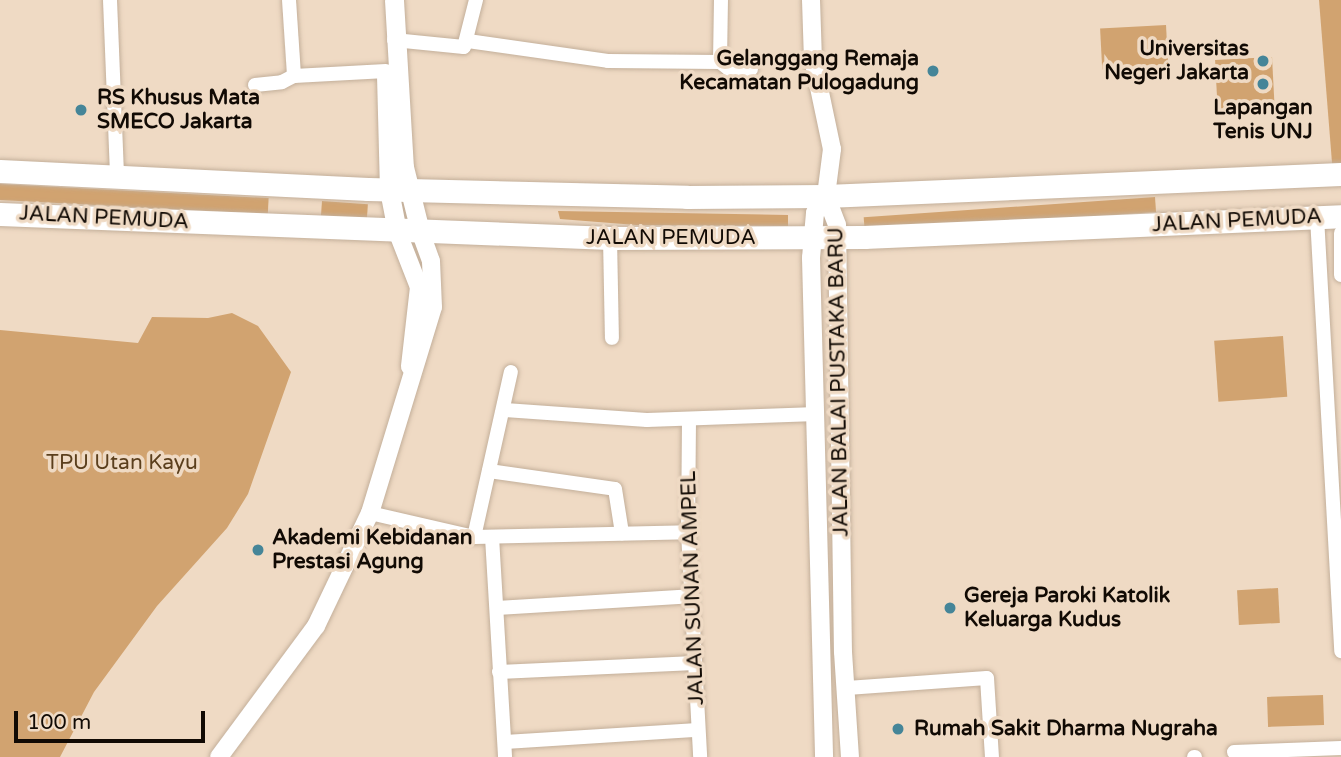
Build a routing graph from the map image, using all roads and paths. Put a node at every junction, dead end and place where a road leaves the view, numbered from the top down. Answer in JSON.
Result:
{"nodes":[{"id":1,"x":110,"y":0,"type":"edge"},
{"id":2,"x":289,"y":0,"type":"edge"},
{"id":3,"x":394,"y":0,"type":"edge"},
{"id":4,"x":476,"y":0,"type":"edge"},
{"id":5,"x":721,"y":0,"type":"edge"},
{"id":6,"x":811,"y":0,"type":"edge"},
{"id":7,"x":394,"y":40,"type":"junction"},
{"id":8,"x":468,"y":41,"type":"junction"},
{"id":9,"x":720,"y":62,"type":"junction"},
{"id":10,"x":751,"y":69,"type":"dead end"},
{"id":11,"x":386,"y":71,"type":"junction"},
{"id":12,"x":294,"y":76,"type":"junction"},
{"id":13,"x":255,"y":85,"type":"dead end"},
{"id":14,"x":0,"y":171,"type":"edge"},
{"id":15,"x":1341,"y":174,"type":"edge"},
{"id":16,"x":117,"y":178,"type":"junction"},
{"id":17,"x":398,"y":190,"type":"junction"},
{"id":18,"x":826,"y":196,"type":"junction"},
{"id":19,"x":0,"y":214,"type":"edge"},
{"id":20,"x":1341,"y":216,"type":"edge"},
{"id":21,"x":1317,"y":217,"type":"junction"},
{"id":22,"x":397,"y":231,"type":"junction"},
{"id":23,"x":420,"y":231,"type":"junction"},
{"id":24,"x":1341,"y":233,"type":"edge"},
{"id":25,"x":610,"y":238,"type":"junction"},
{"id":26,"x":812,"y":238,"type":"junction"},
{"id":27,"x":837,"y":238,"type":"junction"},
{"id":28,"x":1340,"y":256,"type":"edge"},
{"id":29,"x":1317,"y":258,"type":"junction"},
{"id":30,"x":1341,"y":275,"type":"edge"},
{"id":31,"x":612,"y":338,"type":"dead end"},
{"id":32,"x":511,"y":372,"type":"dead end"},
{"id":33,"x":410,"y":377,"type":"junction"},
{"id":34,"x":505,"y":410,"type":"junction"},
{"id":35,"x":817,"y":414,"type":"junction"},
{"id":36,"x":689,"y":419,"type":"junction"},
{"id":37,"x":489,"y":471,"type":"junction"},
{"id":38,"x":841,"y":506,"type":"junction"},
{"id":39,"x":820,"y":507,"type":"junction"},
{"id":40,"x":370,"y":513,"type":"junction"},
{"id":41,"x":688,"y":532,"type":"junction"},
{"id":42,"x":622,"y":533,"type":"junction"},
{"id":43,"x":474,"y":537,"type":"junction"},
{"id":44,"x":492,"y":537,"type":"junction"},
{"id":45,"x":1337,"y":541,"type":"edge"},
{"id":46,"x":691,"y":596,"type":"junction"},
{"id":47,"x":497,"y":608,"type":"junction"},
{"id":48,"x":1341,"y":651,"type":"edge"},
{"id":49,"x":843,"y":652,"type":"junction"},
{"id":50,"x":819,"y":653,"type":"junction"},
{"id":51,"x":695,"y":663,"type":"junction"},
{"id":52,"x":499,"y":672,"type":"junction"},
{"id":53,"x":847,"y":688,"type":"junction"},
{"id":54,"x":698,"y":730,"type":"junction"},
{"id":55,"x":1341,"y":748,"type":"edge"},
{"id":56,"x":224,"y":750,"type":"edge"},
{"id":57,"x":505,"y":750,"type":"edge"},
{"id":58,"x":1234,"y":752,"type":"dead end"},
{"id":59,"x":700,"y":757,"type":"edge"},
{"id":60,"x":824,"y":757,"type":"edge"},
{"id":61,"x":850,"y":757,"type":"edge"},
{"id":62,"x":992,"y":757,"type":"edge"}],
"edges":[{"from":1,"to":16,"type":"street"},
{"from":2,"to":12,"type":"street"},
{"from":3,"to":7,"type":"main road"},
{"from":4,"to":8,"type":"street"},
{"from":5,"to":9,"type":"street"},
{"from":6,"to":18,"type":"street"},
{"from":7,"to":8,"type":"street"},
{"from":7,"to":11,"type":"main road"},
{"from":7,"to":17,"type":"main road"},
{"from":8,"to":9,"type":"street"},
{"from":9,"to":10,"type":"street"},
{"from":11,"to":12,"type":"street"},
{"from":11,"to":17,"type":"main road"},
{"from":12,"to":13,"type":"street"},
{"from":14,"to":16,"type":"main road","name":"JALAN PEMUDA"},
{"from":15,"to":18,"type":"main road","name":"JALAN PEMUDA"},
{"from":16,"to":17,"type":"main road","name":"JALAN PEMUDA"},
{"from":17,"to":18,"type":"main road","name":"JALAN PEMUDA"},
{"from":17,"to":22,"type":"main road"},
{"from":17,"to":23,"type":"main road"},
{"from":18,"to":26,"type":"street","name":"JALAN BALAI PUSTAKA BARU"},
{"from":18,"to":27,"type":"street","name":"JALAN BALAI PUSTAKA BARU"},
{"from":19,"to":22,"type":"main road","name":"JALAN PEMUDA"},
{"from":20,"to":21,"type":"main road","name":"JALAN PEMUDA"},
{"from":21,"to":27,"type":"main road","name":"JALAN PEMUDA"},
{"from":21,"to":29,"type":"street"},
{"from":22,"to":23,"type":"main road","name":"JALAN PEMUDA"},
{"from":22,"to":33,"type":"street"},
{"from":23,"to":25,"type":"main road","name":"JALAN PEMUDA"},
{"from":23,"to":33,"type":"street"},
{"from":24,"to":28,"type":"street"},
{"from":25,"to":26,"type":"main road","name":"JALAN PEMUDA"},
{"from":25,"to":31,"type":"street"},
{"from":26,"to":27,"type":"main road","name":"JALAN PEMUDA"},
{"from":26,"to":35,"type":"street","name":"JALAN BALAI PUSTAKA BARU"},
{"from":27,"to":38,"type":"street","name":"JALAN BALAI PUSTAKA BARU"},
{"from":28,"to":29,"type":"street"},
{"from":28,"to":30,"type":"street"},
{"from":29,"to":45,"type":"street"},
{"from":32,"to":34,"type":"street"},
{"from":33,"to":40,"type":"street"},
{"from":34,"to":36,"type":"street"},
{"from":34,"to":37,"type":"street"},
{"from":35,"to":36,"type":"street"},
{"from":35,"to":39,"type":"street","name":"JALAN BALAI PUSTAKA BARU"},
{"from":36,"to":41,"type":"street","name":"JALAN SUNAN AMPEL"},
{"from":37,"to":42,"type":"street"},
{"from":37,"to":43,"type":"street"},
{"from":38,"to":39,"type":"street"},
{"from":38,"to":49,"type":"street","name":"JALAN BALAI PUSTAKA BARU"},
{"from":39,"to":50,"type":"street","name":"JALAN BALAI PUSTAKA BARU"},
{"from":40,"to":43,"type":"street"},
{"from":40,"to":56,"type":"street"},
{"from":41,"to":42,"type":"street"},
{"from":41,"to":46,"type":"street","name":"JALAN SUNAN AMPEL"},
{"from":42,"to":44,"type":"street"},
{"from":43,"to":44,"type":"street"},
{"from":44,"to":47,"type":"street"},
{"from":45,"to":48,"type":"street"},
{"from":46,"to":47,"type":"street"},
{"from":46,"to":51,"type":"street","name":"JALAN SUNAN AMPEL"},
{"from":47,"to":52,"type":"street"},
{"from":49,"to":50,"type":"street"},
{"from":49,"to":53,"type":"street","name":"JALAN BALAI PUSTAKA BARU"},
{"from":50,"to":60,"type":"street","name":"JALAN BALAI PUSTAKA BARU"},
{"from":51,"to":52,"type":"street"},
{"from":51,"to":54,"type":"street","name":"JALAN SUNAN AMPEL"},
{"from":52,"to":57,"type":"street"},
{"from":53,"to":61,"type":"street","name":"JALAN BALAI PUSTAKA BARU"},
{"from":53,"to":62,"type":"street"},
{"from":54,"to":57,"type":"street"},
{"from":54,"to":59,"type":"street","name":"JALAN SUNAN AMPEL"},
{"from":55,"to":58,"type":"street"}]}
